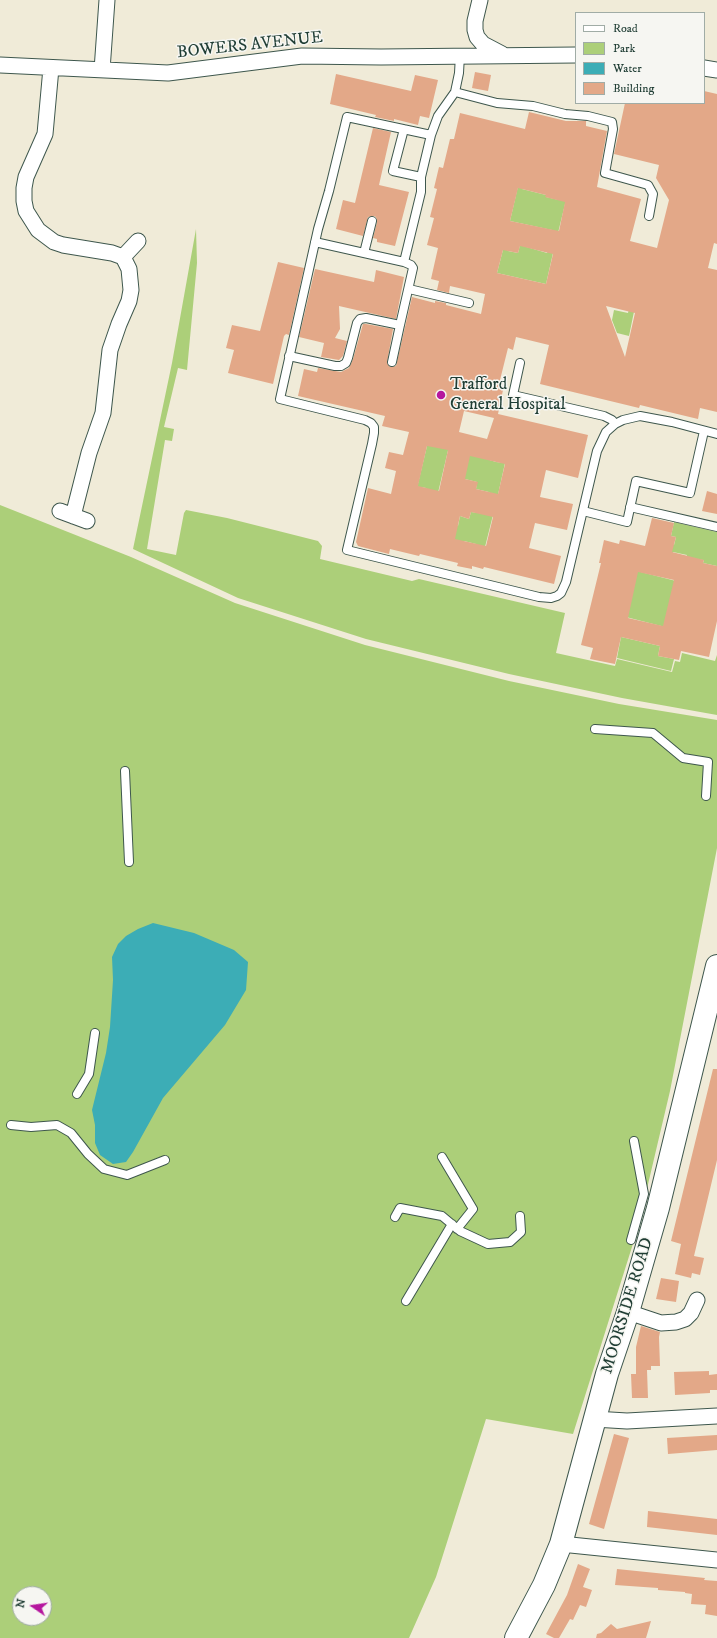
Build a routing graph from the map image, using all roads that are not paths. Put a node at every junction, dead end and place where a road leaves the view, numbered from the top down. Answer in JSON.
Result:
{"nodes":[{"id":1,"x":107,"y":0,"type":"edge"},
{"id":2,"x":480,"y":0,"type":"edge"},
{"id":3,"x":460,"y":55,"type":"junction"},
{"id":4,"x":575,"y":55,"type":"edge"},
{"id":5,"x":506,"y":56,"type":"junction"},
{"id":6,"x":0,"y":65,"type":"edge"},
{"id":7,"x":51,"y":68,"type":"junction"},
{"id":8,"x":705,"y":68,"type":"edge"},
{"id":9,"x":102,"y":70,"type":"junction"},
{"id":10,"x":717,"y":70,"type":"edge"},
{"id":11,"x":455,"y":92,"type":"junction"},
{"id":12,"x":404,"y":129,"type":"junction"},
{"id":13,"x":431,"y":135,"type":"junction"},
{"id":14,"x":421,"y":177,"type":"junction"},
{"id":15,"x":649,"y":216,"type":"dead end"},
{"id":16,"x":372,"y":221,"type":"dead end"},
{"id":17,"x":138,"y":241,"type":"dead end"},
{"id":18,"x":315,"y":242,"type":"junction"},
{"id":19,"x":364,"y":253,"type":"junction"},
{"id":20,"x":123,"y":257,"type":"junction"},
{"id":21,"x":404,"y":262,"type":"junction"},
{"id":22,"x":409,"y":289,"type":"junction"},
{"id":23,"x":469,"y":303,"type":"dead end"},
{"id":24,"x":400,"y":325,"type":"junction"},
{"id":25,"x":289,"y":356,"type":"junction"},
{"id":26,"x":392,"y":362,"type":"dead end"},
{"id":27,"x":520,"y":363,"type":"dead end"},
{"id":28,"x":615,"y":424,"type":"junction"},
{"id":29,"x":704,"y":431,"type":"junction"},
{"id":30,"x":717,"y":434,"type":"edge"},
{"id":31,"x":630,"y":508,"type":"junction"},
{"id":32,"x":583,"y":511,"type":"junction"},
{"id":33,"x":88,"y":521,"type":"dead end"},
{"id":34,"x":717,"y":528,"type":"edge"},
{"id":35,"x":595,"y":729,"type":"dead end"},
{"id":36,"x":125,"y":771,"type":"dead end"},
{"id":37,"x":706,"y":796,"type":"dead end"},
{"id":38,"x":129,"y":862,"type":"dead end"},
{"id":39,"x":717,"y":966,"type":"edge"},
{"id":40,"x":711,"y":1023,"type":"edge"},
{"id":41,"x":95,"y":1033,"type":"dead end"},
{"id":42,"x":77,"y":1094,"type":"dead end"},
{"id":43,"x":11,"y":1125,"type":"dead end"},
{"id":44,"x":634,"y":1141,"type":"dead end"},
{"id":45,"x":442,"y":1157,"type":"dead end"},
{"id":46,"x":165,"y":1160,"type":"dead end"},
{"id":47,"x":520,"y":1216,"type":"dead end"},
{"id":48,"x":394,"y":1217,"type":"dead end"},
{"id":49,"x":454,"y":1227,"type":"junction"},
{"id":50,"x":632,"y":1240,"type":"dead end"},
{"id":51,"x":697,"y":1300,"type":"dead end"},
{"id":52,"x":406,"y":1301,"type":"dead end"},
{"id":53,"x":628,"y":1312,"type":"junction"},
{"id":54,"x":717,"y":1416,"type":"edge"},
{"id":55,"x":594,"y":1420,"type":"junction"},
{"id":56,"x":561,"y":1544,"type":"junction"},
{"id":57,"x":717,"y":1560,"type":"edge"},
{"id":58,"x":516,"y":1638,"type":"edge"}],
"edges":[{"from":1,"to":9,"type":"street"},
{"from":2,"to":5,"type":"street"},
{"from":3,"to":5,"type":"street","name":"BOWERS AVENUE"},
{"from":3,"to":9,"type":"street","name":"BOWERS AVENUE"},
{"from":3,"to":11,"type":"lane"},
{"from":4,"to":5,"type":"street","name":"BOWERS AVENUE"},
{"from":6,"to":7,"type":"street","name":"BOWERS AVENUE"},
{"from":7,"to":9,"type":"street","name":"BOWERS AVENUE"},
{"from":7,"to":20,"type":"street"},
{"from":8,"to":10,"type":"street"},
{"from":11,"to":13,"type":"lane"},
{"from":11,"to":15,"type":"lane"},
{"from":12,"to":13,"type":"lane"},
{"from":12,"to":14,"type":"lane"},
{"from":12,"to":18,"type":"lane"},
{"from":13,"to":14,"type":"lane"},
{"from":14,"to":21,"type":"lane"},
{"from":16,"to":19,"type":"lane"},
{"from":17,"to":20,"type":"street"},
{"from":18,"to":19,"type":"lane"},
{"from":18,"to":25,"type":"lane"},
{"from":19,"to":21,"type":"lane"},
{"from":20,"to":33,"type":"street"},
{"from":21,"to":22,"type":"lane"},
{"from":22,"to":23,"type":"lane"},
{"from":22,"to":24,"type":"lane"},
{"from":24,"to":25,"type":"lane"},
{"from":24,"to":26,"type":"lane"},
{"from":25,"to":32,"type":"lane"},
{"from":27,"to":28,"type":"lane"},
{"from":28,"to":29,"type":"lane"},
{"from":28,"to":32,"type":"lane"},
{"from":29,"to":30,"type":"lane"},
{"from":29,"to":31,"type":"lane"},
{"from":31,"to":32,"type":"lane"},
{"from":31,"to":34,"type":"lane"},
{"from":35,"to":37,"type":"lane"},
{"from":36,"to":38,"type":"lane"},
{"from":39,"to":40,"type":"street","name":"MOORSIDE ROAD"},
{"from":40,"to":53,"type":"street","name":"MOORSIDE ROAD"},
{"from":41,"to":42,"type":"lane"},
{"from":43,"to":46,"type":"lane"},
{"from":44,"to":50,"type":"lane"},
{"from":45,"to":49,"type":"lane"},
{"from":47,"to":49,"type":"lane"},
{"from":48,"to":49,"type":"lane"},
{"from":49,"to":52,"type":"lane"},
{"from":51,"to":53,"type":"street"},
{"from":53,"to":55,"type":"street","name":"MOORSIDE ROAD"},
{"from":54,"to":55,"type":"street"},
{"from":55,"to":56,"type":"street","name":"MOORSIDE ROAD"},
{"from":56,"to":57,"type":"street"},
{"from":56,"to":58,"type":"street","name":"MOORSIDE ROAD"}]}
